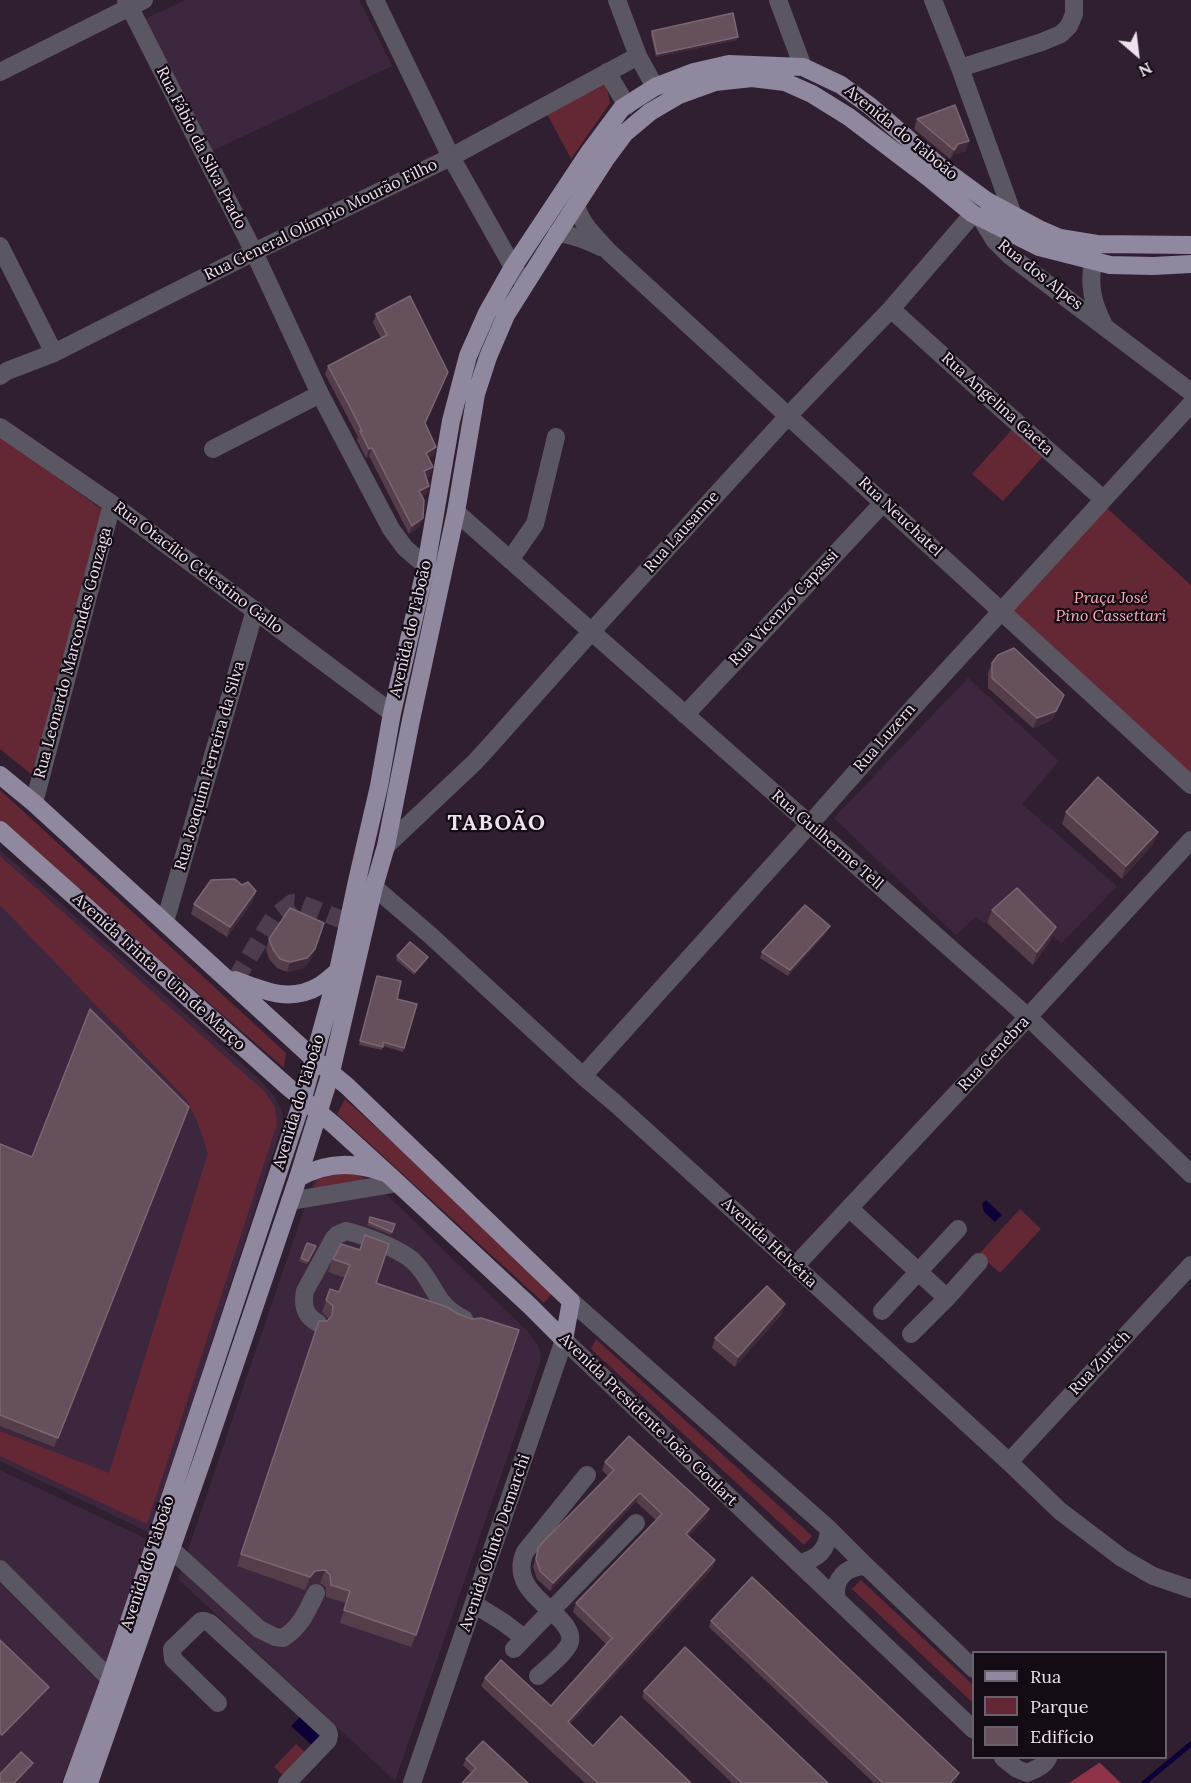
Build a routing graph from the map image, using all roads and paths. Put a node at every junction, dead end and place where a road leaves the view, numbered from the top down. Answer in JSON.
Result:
{"nodes":[{"id":1,"x":375,"y":0,"type":"edge"},
{"id":2,"x":617,"y":0,"type":"edge"},
{"id":3,"x":778,"y":0,"type":"edge"},
{"id":4,"x":933,"y":0,"type":"edge"},
{"id":5,"x":1074,"y":0,"type":"edge"},
{"id":6,"x":133,"y":2,"type":"edge"},
{"id":7,"x":638,"y":56,"type":"junction"},
{"id":8,"x":803,"y":67,"type":"junction"},
{"id":9,"x":960,"y":68,"type":"junction"},
{"id":10,"x":0,"y":72,"type":"edge"},
{"id":11,"x":607,"y":72,"type":"junction"},
{"id":12,"x":655,"y":87,"type":"junction"},
{"id":13,"x":627,"y":106,"type":"junction"},
{"id":14,"x":451,"y":157,"type":"junction"},
{"id":15,"x":576,"y":204,"type":"junction"},
{"id":16,"x":1013,"y":215,"type":"junction"},
{"id":17,"x":978,"y":217,"type":"junction"},
{"id":18,"x":557,"y":233,"type":"junction"},
{"id":19,"x":1191,"y":245,"type":"edge"},
{"id":20,"x":0,"y":246,"type":"edge"},
{"id":21,"x":608,"y":250,"type":"junction"},
{"id":22,"x":254,"y":252,"type":"junction"},
{"id":23,"x":1094,"y":261,"type":"junction"},
{"id":24,"x":1191,"y":264,"type":"edge"},
{"id":25,"x":513,"y":267,"type":"junction"},
{"id":26,"x":525,"y":284,"type":"junction"},
{"id":27,"x":891,"y":309,"type":"junction"},
{"id":28,"x":1104,"y":325,"type":"junction"},
{"id":29,"x":54,"y":353,"type":"junction"},
{"id":30,"x":0,"y":376,"type":"edge"},
{"id":31,"x":1191,"y":392,"type":"edge"},
{"id":32,"x":320,"y":394,"type":"junction"},
{"id":33,"x":1191,"y":404,"type":"edge"},
{"id":34,"x":788,"y":416,"type":"junction"},
{"id":35,"x":0,"y":427,"type":"edge"},
{"id":36,"x":556,"y":437,"type":"dead end"},
{"id":37,"x":213,"y":449,"type":"dead end"},
{"id":38,"x":1103,"y":499,"type":"junction"},
{"id":39,"x":884,"y":502,"type":"junction"},
{"id":40,"x":112,"y":504,"type":"junction"},
{"id":41,"x":456,"y":512,"type":"junction"},
{"id":42,"x":510,"y":560,"type":"junction"},
{"id":43,"x":426,"y":566,"type":"junction"},
{"id":44,"x":255,"y":610,"type":"junction"},
{"id":45,"x":1001,"y":610,"type":"junction"},
{"id":46,"x":591,"y":632,"type":"junction"},
{"id":47,"x":392,"y":713,"type":"junction"},
{"id":48,"x":686,"y":715,"type":"junction"},
{"id":49,"x":3,"y":778,"type":"edge"},
{"id":50,"x":1191,"y":785,"type":"edge"},
{"id":51,"x":34,"y":803,"type":"junction"},
{"id":52,"x":809,"y":825,"type":"junction"},
{"id":53,"x":0,"y":830,"type":"edge"},
{"id":54,"x":1191,"y":840,"type":"edge"},
{"id":55,"x":386,"y":846,"type":"junction"},
{"id":56,"x":365,"y":884,"type":"junction"},
{"id":57,"x":165,"y":922,"type":"junction"},
{"id":58,"x":338,"y":971,"type":"junction"},
{"id":59,"x":223,"y":975,"type":"junction"},
{"id":60,"x":1028,"y":1017,"type":"junction"},
{"id":61,"x":313,"y":1058,"type":"junction"},
{"id":62,"x":331,"y":1072,"type":"junction"},
{"id":63,"x":583,"y":1076,"type":"junction"},
{"id":64,"x":303,"y":1098,"type":"junction"},
{"id":65,"x":319,"y":1113,"type":"junction"},
{"id":66,"x":1191,"y":1174,"type":"edge"},
{"id":67,"x":298,"y":1178,"type":"junction"},
{"id":68,"x":394,"y":1179,"type":"junction"},
{"id":69,"x":290,"y":1201,"type":"junction"},
{"id":70,"x":849,"y":1208,"type":"junction"},
{"id":71,"x":958,"y":1229,"type":"dead end"},
{"id":72,"x":979,"y":1262,"type":"dead end"},
{"id":73,"x":1191,"y":1265,"type":"edge"},
{"id":74,"x":795,"y":1266,"type":"junction"},
{"id":75,"x":919,"y":1273,"type":"junction"},
{"id":76,"x":947,"y":1298,"type":"junction"},
{"id":77,"x":571,"y":1300,"type":"junction"},
{"id":78,"x":882,"y":1311,"type":"dead end"},
{"id":79,"x":471,"y":1322,"type":"edge"},
{"id":80,"x":318,"y":1323,"type":"edge"},
{"id":81,"x":911,"y":1334,"type":"dead end"},
{"id":82,"x":564,"y":1340,"type":"junction"},
{"id":83,"x":1009,"y":1462,"type":"junction"},
{"id":84,"x":587,"y":1475,"type":"dead end"},
{"id":85,"x":636,"y":1523,"type":"dead end"},
{"id":86,"x":829,"y":1529,"type":"junction"},
{"id":87,"x":163,"y":1545,"type":"junction"},
{"id":88,"x":798,"y":1563,"type":"junction"},
{"id":89,"x":866,"y":1566,"type":"junction"},
{"id":90,"x":0,"y":1569,"type":"edge"},
{"id":91,"x":1191,"y":1589,"type":"edge"},
{"id":92,"x":316,"y":1593,"type":"dead end"},
{"id":93,"x":837,"y":1600,"type":"junction"},
{"id":94,"x":474,"y":1604,"type":"junction"},
{"id":95,"x":551,"y":1610,"type":"junction"},
{"id":96,"x":972,"y":1667,"type":"edge"},
{"id":97,"x":538,"y":1676,"type":"dead end"},
{"id":98,"x":110,"y":1679,"type":"junction"},
{"id":99,"x":218,"y":1703,"type":"dead end"},
{"id":100,"x":972,"y":1728,"type":"edge"},
{"id":101,"x":1004,"y":1759,"type":"edge"},
{"id":102,"x":1048,"y":1759,"type":"edge"},
{"id":103,"x":1022,"y":1778,"type":"edge"},
{"id":104,"x":72,"y":1783,"type":"edge"},
{"id":105,"x":89,"y":1783,"type":"edge"},
{"id":106,"x":287,"y":1783,"type":"edge"},
{"id":107,"x":412,"y":1783,"type":"edge"}],
"edges":[{"from":1,"to":14,"type":"street"},
{"from":2,"to":7,"type":"street"},
{"from":3,"to":8,"type":"street"},
{"from":4,"to":9,"type":"street"},
{"from":5,"to":9,"type":"street"},
{"from":6,"to":10,"type":"street"},
{"from":6,"to":22,"type":"street","name":"Rua Fábio da Silva Prado"},
{"from":7,"to":11,"type":"street","name":"Rua General Olímpio Mourão Filho"},
{"from":7,"to":12,"type":"street"},
{"from":8,"to":12,"type":"main road","name":"Avenida do Taboão"},
{"from":8,"to":16,"type":"main road","name":"Avenida do Taboão"},
{"from":9,"to":16,"type":"street"},
{"from":11,"to":13,"type":"street"},
{"from":11,"to":14,"type":"street","name":"Rua General Olímpio Mourão Filho"},
{"from":12,"to":13,"type":"main road","name":"Avenida do Taboão"},
{"from":13,"to":25,"type":"main road","name":"Avenida do Taboão"},
{"from":14,"to":22,"type":"street","name":"Rua General Olímpio Mourão Filho"},
{"from":14,"to":25,"type":"street"},
{"from":15,"to":17,"type":"main road","name":"Avenida do Taboão"},
{"from":15,"to":18,"type":"main road","name":"Avenida do Taboão"},
{"from":15,"to":21,"type":"street","name":"Rua Neuchatel"},
{"from":16,"to":19,"type":"main road","name":"Avenida do Taboão"},
{"from":17,"to":23,"type":"main road","name":"Avenida do Taboão"},
{"from":17,"to":27,"type":"street","name":"Rua Lausanne"},
{"from":17,"to":28,"type":"street","name":"Rua dos Alpes"},
{"from":18,"to":21,"type":"street","name":"Rua Neuchatel"},
{"from":18,"to":26,"type":"main road","name":"Avenida do Taboão"},
{"from":20,"to":29,"type":"street"},
{"from":21,"to":34,"type":"street","name":"Rua Neuchatel"},
{"from":22,"to":29,"type":"street","name":"Rua General Olímpio Mourão Filho"},
{"from":22,"to":32,"type":"street","name":"Rua Fábio da Silva Prado"},
{"from":23,"to":24,"type":"main road","name":"Avenida do Taboão"},
{"from":23,"to":28,"type":"street","name":"Rua dos Alpes"},
{"from":25,"to":26,"type":"street"},
{"from":25,"to":43,"type":"main road","name":"Avenida do Taboão"},
{"from":26,"to":41,"type":"main road","name":"Avenida do Taboão"},
{"from":27,"to":34,"type":"street","name":"Rua Lausanne"},
{"from":27,"to":38,"type":"street","name":"Rua Angelina Gaeta"},
{"from":28,"to":31,"type":"street","name":"Rua dos Alpes"},
{"from":29,"to":30,"type":"street","name":"Rua General Olímpio Mourão Filho"},
{"from":32,"to":37,"type":"street"},
{"from":32,"to":43,"type":"street","name":"Rua Fábio da Silva Prado"},
{"from":33,"to":38,"type":"street","name":"Rua Luzern"},
{"from":34,"to":39,"type":"street","name":"Rua Neuchatel"},
{"from":34,"to":46,"type":"street","name":"Rua Lausanne"},
{"from":35,"to":40,"type":"street","name":"Rua Otacílio Celestino Gallo"},
{"from":36,"to":42,"type":"street"},
{"from":38,"to":45,"type":"street","name":"Rua Luzern"},
{"from":39,"to":45,"type":"street","name":"Rua Neuchatel"},
{"from":39,"to":48,"type":"street","name":"Rua Vicenzo Capassi"},
{"from":40,"to":44,"type":"street","name":"Rua Otacílio Celestino Gallo"},
{"from":40,"to":51,"type":"street","name":"Rua Leonardo Marcondes Gonzaga"},
{"from":41,"to":42,"type":"street","name":"Rua Guilherme Tell"},
{"from":41,"to":55,"type":"main road","name":"Avenida do Taboão"},
{"from":42,"to":46,"type":"street","name":"Rua Guilherme Tell"},
{"from":43,"to":47,"type":"main road","name":"Avenida do Taboão"},
{"from":44,"to":47,"type":"street","name":"Rua Otacílio Celestino Gallo"},
{"from":44,"to":57,"type":"street","name":"Rua Joaquim Ferreira da Silva"},
{"from":45,"to":50,"type":"street","name":"Rua Neuchatel"},
{"from":45,"to":52,"type":"street","name":"Rua Luzern"},
{"from":46,"to":48,"type":"street","name":"Rua Guilherme Tell"},
{"from":46,"to":55,"type":"street","name":"Rua Lausanne"},
{"from":47,"to":56,"type":"main road","name":"Avenida do Taboão"},
{"from":48,"to":52,"type":"street","name":"Rua Guilherme Tell"},
{"from":49,"to":51,"type":"main road"},
{"from":51,"to":57,"type":"main road"},
{"from":52,"to":60,"type":"street","name":"Rua Guilherme Tell"},
{"from":52,"to":63,"type":"street","name":"Rua Luzern"},
{"from":53,"to":64,"type":"main road","name":"Avenida Trinta e Um de Março"},
{"from":54,"to":60,"type":"street","name":"Rua Genebra"},
{"from":55,"to":56,"type":"main road","name":"Avenida do Taboão"},
{"from":56,"to":58,"type":"main road","name":"Avenida do Taboão"},
{"from":56,"to":62,"type":"main road","name":"Avenida do Taboão"},
{"from":56,"to":63,"type":"street","name":"Avenida Helvétia"},
{"from":57,"to":59,"type":"main road"},
{"from":58,"to":59,"type":"main road"},
{"from":58,"to":61,"type":"main road","name":"Avenida do Taboão"},
{"from":59,"to":61,"type":"main road"},
{"from":60,"to":66,"type":"street","name":"Rua Guilherme Tell"},
{"from":60,"to":70,"type":"street","name":"Rua Genebra"},
{"from":61,"to":62,"type":"main road","name":"Avenida Presidente João Goulart"},
{"from":61,"to":64,"type":"main road","name":"Avenida do Taboão"},
{"from":62,"to":65,"type":"main road","name":"Avenida do Taboão"},
{"from":62,"to":77,"type":"main road","name":"Avenida Presidente João Goulart"},
{"from":63,"to":74,"type":"street","name":"Avenida Helvétia"},
{"from":64,"to":65,"type":"main road","name":"Avenida Trinta e Um de Março"},
{"from":64,"to":87,"type":"main road","name":"Avenida do Taboão"},
{"from":65,"to":67,"type":"main road","name":"Avenida do Taboão"},
{"from":65,"to":68,"type":"main road","name":"Avenida Presidente João Goulart"},
{"from":67,"to":68,"type":"main road"},
{"from":67,"to":69,"type":"main road","name":"Avenida do Taboão"},
{"from":68,"to":69,"type":"street"},
{"from":68,"to":82,"type":"main road","name":"Avenida Presidente João Goulart"},
{"from":69,"to":87,"type":"main road","name":"Avenida do Taboão"},
{"from":70,"to":74,"type":"street","name":"Rua Genebra"},
{"from":70,"to":75,"type":"street"},
{"from":71,"to":75,"type":"street"},
{"from":72,"to":76,"type":"street"},
{"from":73,"to":83,"type":"street","name":"Rua Zurich"},
{"from":74,"to":83,"type":"street","name":"Avenida Helvétia"},
{"from":75,"to":76,"type":"street"},
{"from":75,"to":78,"type":"street"},
{"from":76,"to":81,"type":"street"},
{"from":77,"to":82,"type":"main road","name":"Avenida Olinto Demarchi"},
{"from":77,"to":86,"type":"street","name":"Avenida Presidente João Goulart"},
{"from":79,"to":80,"type":"street"},
{"from":82,"to":88,"type":"street","name":"Avenida Presidente João Goulart"},
{"from":82,"to":94,"type":"street","name":"Avenida Olinto Demarchi"},
{"from":83,"to":91,"type":"street","name":"Avenida Helvétia"},
{"from":84,"to":95,"type":"street"},
{"from":85,"to":95,"type":"street"},
{"from":86,"to":88,"type":"street"},
{"from":86,"to":89,"type":"street","name":"Avenida Presidente João Goulart"},
{"from":87,"to":92,"type":"street"},
{"from":87,"to":98,"type":"main road","name":"Avenida do Taboão"},
{"from":87,"to":105,"type":"main road","name":"Avenida do Taboão"},
{"from":88,"to":93,"type":"street","name":"Avenida Presidente João Goulart"},
{"from":89,"to":93,"type":"street"},
{"from":89,"to":96,"type":"street","name":"Avenida Presidente João Goulart"},
{"from":90,"to":98,"type":"street"},
{"from":93,"to":100,"type":"street","name":"Avenida Presidente João Goulart"},
{"from":94,"to":95,"type":"street"},
{"from":94,"to":107,"type":"street","name":"Avenida Olinto Demarchi"},
{"from":95,"to":97,"type":"street"},
{"from":98,"to":104,"type":"main road","name":"Avenida do Taboão"},
{"from":99,"to":106,"type":"street"},
{"from":101,"to":103,"type":"street"},
{"from":102,"to":103,"type":"street"}]}
